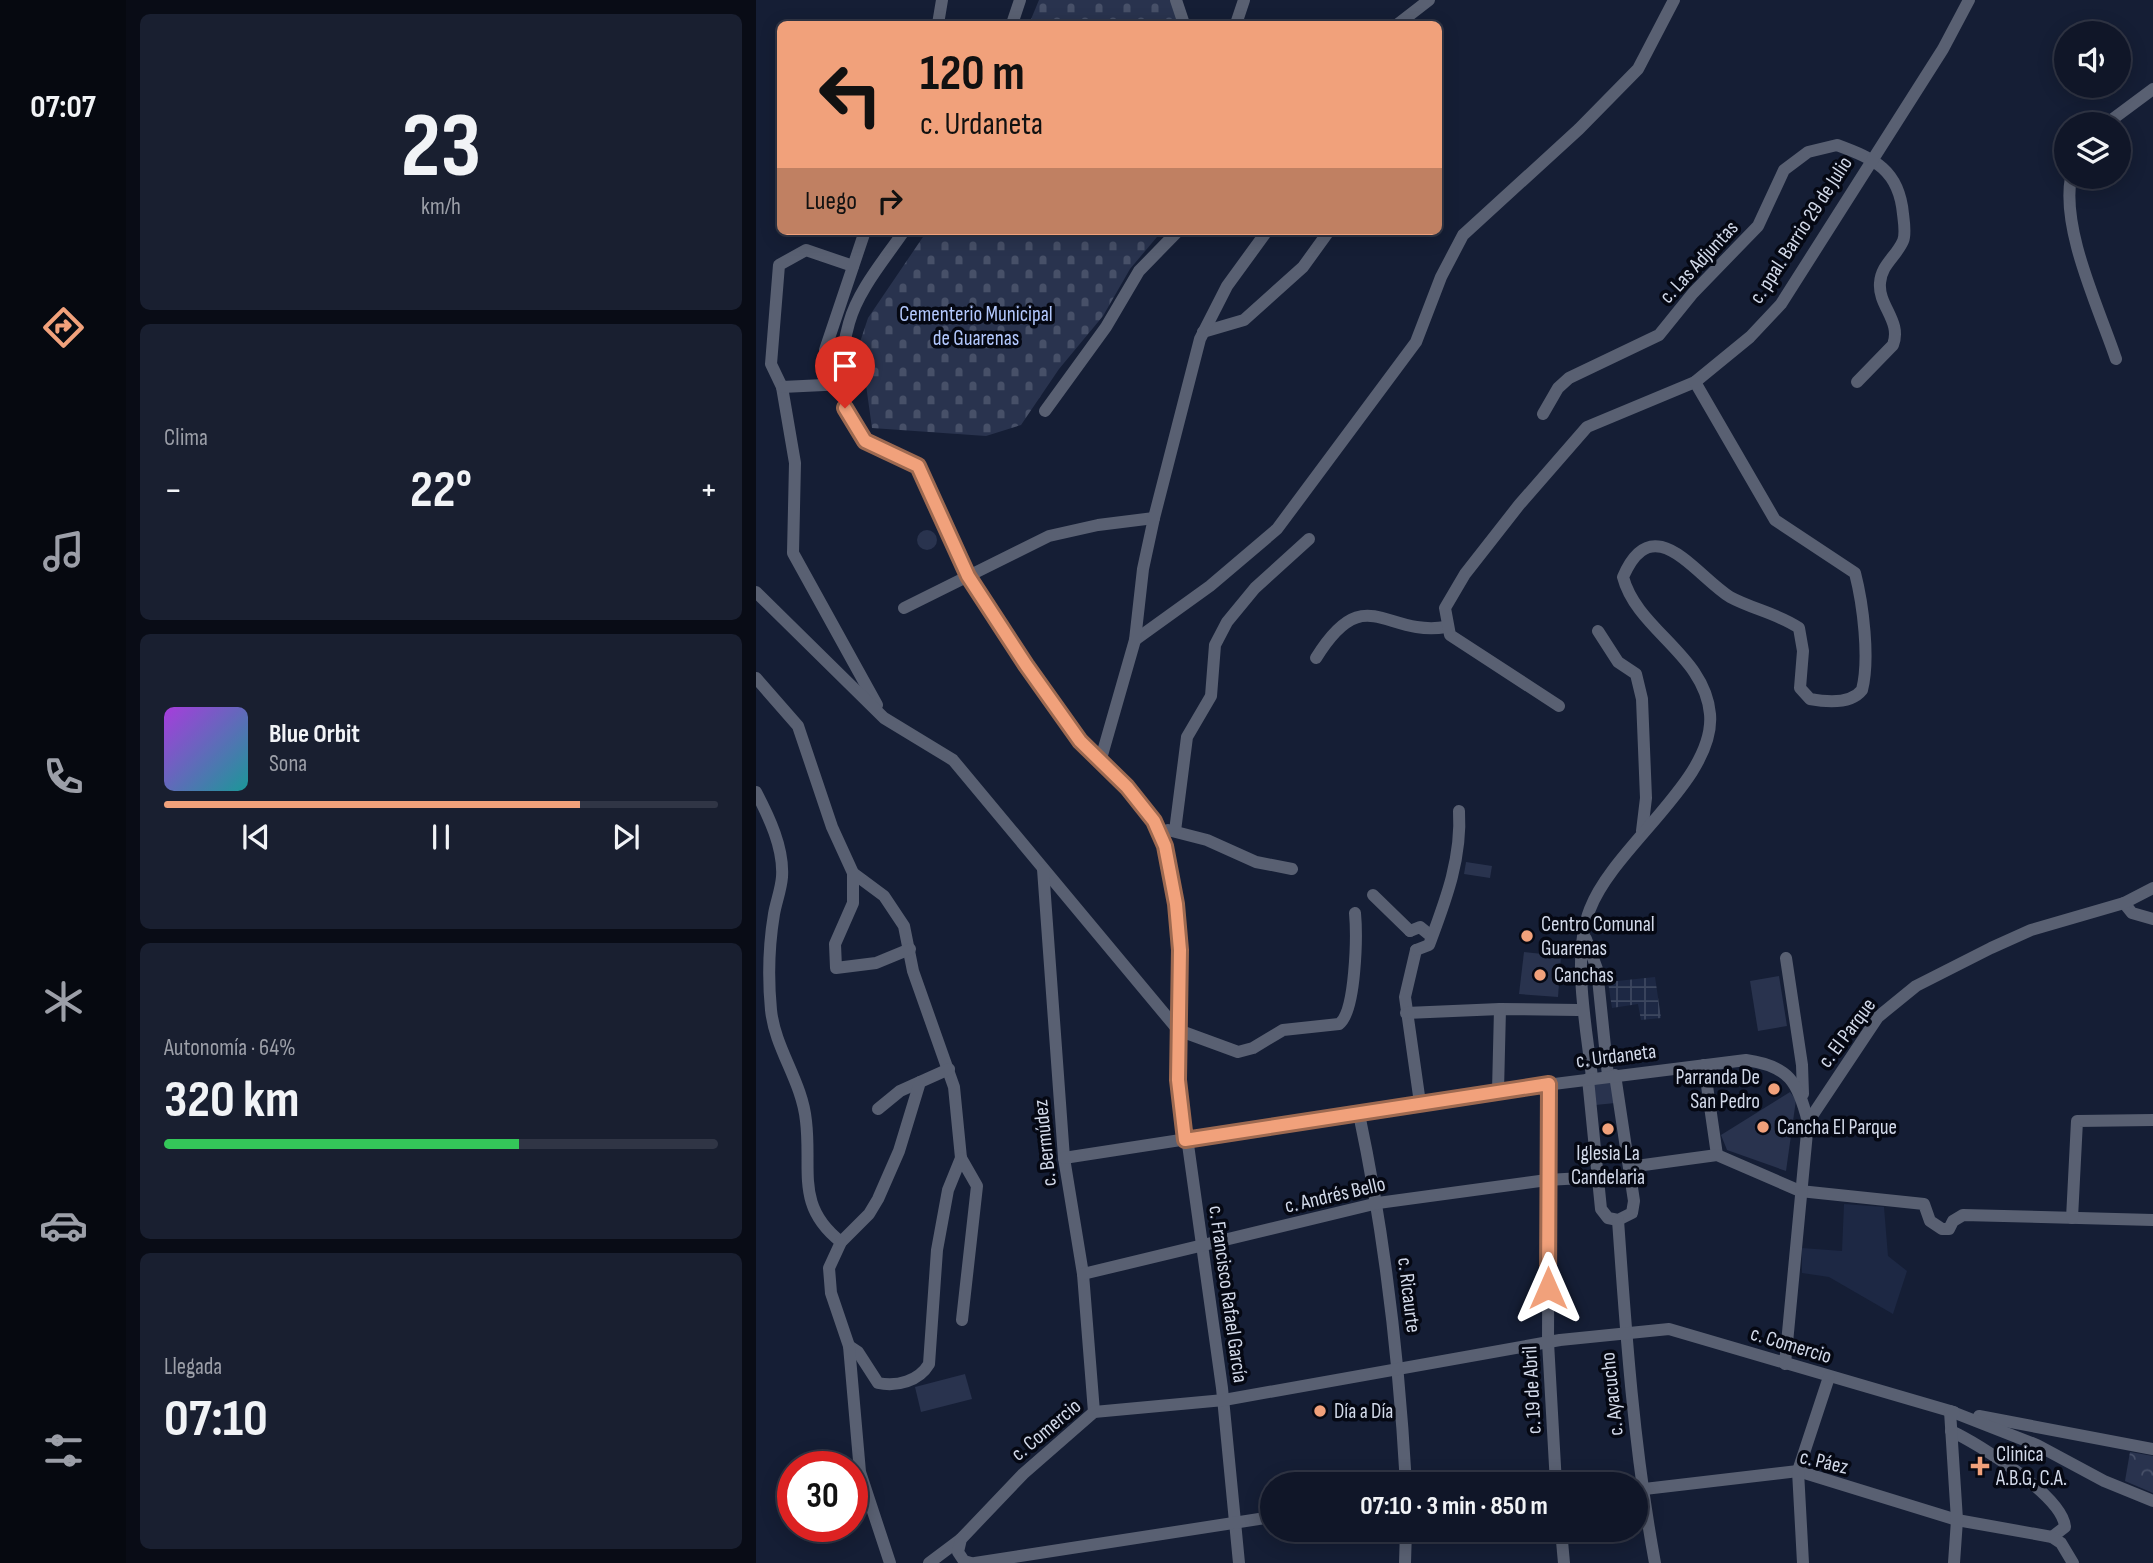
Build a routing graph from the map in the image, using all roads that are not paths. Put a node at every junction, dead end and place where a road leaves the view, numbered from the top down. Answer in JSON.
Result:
{"nodes":[{"id":1,"x":942,"y":0,"type":"edge"},
{"id":2,"x":1020,"y":0,"type":"edge"},
{"id":3,"x":1176,"y":0,"type":"edge"},
{"id":4,"x":1244,"y":0,"type":"edge"},
{"id":5,"x":1429,"y":0,"type":"edge"},
{"id":6,"x":1674,"y":0,"type":"edge"},
{"id":7,"x":1969,"y":0,"type":"edge"},
{"id":8,"x":938,"y":21,"type":"edge"},
{"id":9,"x":1013,"y":21,"type":"edge"},
{"id":10,"x":1183,"y":21,"type":"edge"},
{"id":11,"x":1237,"y":21,"type":"edge"},
{"id":12,"x":1402,"y":21,"type":"edge"},
{"id":13,"x":2153,"y":89,"type":"edge"},
{"id":14,"x":2122,"y":112,"type":"edge"},
{"id":15,"x":1870,"y":160,"type":"junction"},
{"id":16,"x":2068,"y":189,"type":"edge"},
{"id":17,"x":864,"y":235,"type":"edge"},
{"id":18,"x":901,"y":235,"type":"edge"},
{"id":19,"x":1174,"y":235,"type":"edge"},
{"id":20,"x":1264,"y":235,"type":"edge"},
{"id":21,"x":1326,"y":235,"type":"edge"},
{"id":22,"x":853,"y":265,"type":"junction"},
{"id":23,"x":1203,"y":332,"type":"junction"},
{"id":24,"x":2116,"y":359,"type":"dead end"},
{"id":25,"x":1695,"y":382,"type":"junction"},
{"id":26,"x":1857,"y":382,"type":"dead end"},
{"id":27,"x":845,"y":384,"type":"junction"},
{"id":28,"x":824,"y":385,"type":"junction"},
{"id":29,"x":782,"y":387,"type":"junction"},
{"id":30,"x":1045,"y":411,"type":"dead end"},
{"id":31,"x":1543,"y":414,"type":"dead end"},
{"id":32,"x":1154,"y":518,"type":"junction"},
{"id":33,"x":1309,"y":538,"type":"dead end"},
{"id":34,"x":968,"y":576,"type":"junction"},
{"id":35,"x":756,"y":592,"type":"edge"},
{"id":36,"x":904,"y":608,"type":"dead end"},
{"id":37,"x":1446,"y":627,"type":"junction"},
{"id":38,"x":1598,"y":631,"type":"dead end"},
{"id":39,"x":1135,"y":640,"type":"junction"},
{"id":40,"x":1316,"y":658,"type":"dead end"},
{"id":41,"x":756,"y":678,"type":"edge"},
{"id":42,"x":1559,"y":706,"type":"dead end"},
{"id":43,"x":884,"y":718,"type":"junction"},
{"id":44,"x":1100,"y":762,"type":"junction"},
{"id":45,"x":756,"y":792,"type":"edge"},
{"id":46,"x":1460,"y":811,"type":"dead end"},
{"id":47,"x":1157,"y":829,"type":"junction"},
{"id":48,"x":1175,"y":831,"type":"junction"},
{"id":49,"x":1642,"y":831,"type":"junction"},
{"id":50,"x":1043,"y":868,"type":"junction"},
{"id":51,"x":1292,"y":869,"type":"dead end"},
{"id":52,"x":853,"y":873,"type":"junction"},
{"id":53,"x":2153,"y":888,"type":"edge"},
{"id":54,"x":876,"y":890,"type":"junction"},
{"id":55,"x":1373,"y":895,"type":"dead end"},
{"id":56,"x":853,"y":903,"type":"junction"},
{"id":57,"x":2124,"y":903,"type":"junction"},
{"id":58,"x":1355,"y":913,"type":"dead end"},
{"id":59,"x":2153,"y":919,"type":"edge"},
{"id":60,"x":1410,"y":931,"type":"junction"},
{"id":61,"x":1584,"y":932,"type":"junction"},
{"id":62,"x":1431,"y":936,"type":"junction"},
{"id":63,"x":910,"y":949,"type":"junction"},
{"id":64,"x":1416,"y":950,"type":"junction"},
{"id":65,"x":1786,"y":958,"type":"dead end"},
{"id":66,"x":1500,"y":1009,"type":"junction"},
{"id":67,"x":1578,"y":1010,"type":"dead end"},
{"id":68,"x":1406,"y":1013,"type":"junction"},
{"id":69,"x":1178,"y":1030,"type":"junction"},
{"id":70,"x":1703,"y":1065,"type":"junction"},
{"id":71,"x":949,"y":1069,"type":"junction"},
{"id":72,"x":1612,"y":1076,"type":"junction"},
{"id":73,"x":1590,"y":1079,"type":"junction"},
{"id":74,"x":920,"y":1082,"type":"junction"},
{"id":75,"x":1549,"y":1084,"type":"junction"},
{"id":76,"x":1497,"y":1091,"type":"junction"},
{"id":77,"x":1803,"y":1101,"type":"junction"},
{"id":78,"x":1420,"y":1103,"type":"junction"},
{"id":79,"x":877,"y":1109,"type":"dead end"},
{"id":80,"x":1359,"y":1114,"type":"junction"},
{"id":81,"x":2153,"y":1120,"type":"edge"},
{"id":82,"x":1808,"y":1122,"type":"junction"},
{"id":83,"x":1185,"y":1140,"type":"junction"},
{"id":84,"x":1717,"y":1155,"type":"junction"},
{"id":85,"x":961,"y":1158,"type":"junction"},
{"id":86,"x":1064,"y":1158,"type":"junction"},
{"id":87,"x":1629,"y":1167,"type":"junction"},
{"id":88,"x":1600,"y":1177,"type":"junction"},
{"id":89,"x":1547,"y":1180,"type":"junction"},
{"id":90,"x":1800,"y":1191,"type":"junction"},
{"id":91,"x":1378,"y":1203,"type":"junction"},
{"id":92,"x":2072,"y":1218,"type":"junction"},
{"id":93,"x":1618,"y":1220,"type":"junction"},
{"id":94,"x":2153,"y":1220,"type":"edge"},
{"id":95,"x":841,"y":1242,"type":"junction"},
{"id":96,"x":1203,"y":1245,"type":"junction"},
{"id":97,"x":1083,"y":1274,"type":"junction"},
{"id":98,"x":962,"y":1320,"type":"dead end"},
{"id":99,"x":1625,"y":1333,"type":"junction"},
{"id":100,"x":1548,"y":1342,"type":"junction"},
{"id":101,"x":849,"y":1346,"type":"junction"},
{"id":102,"x":1785,"y":1364,"type":"junction"},
{"id":103,"x":1399,"y":1369,"type":"junction"},
{"id":104,"x":1829,"y":1377,"type":"junction"},
{"id":105,"x":1224,"y":1400,"type":"junction"},
{"id":106,"x":1950,"y":1411,"type":"junction"},
{"id":107,"x":1094,"y":1412,"type":"junction"},
{"id":108,"x":1951,"y":1431,"type":"junction"},
{"id":109,"x":2153,"y":1449,"type":"edge"},
{"id":110,"x":1798,"y":1471,"type":"junction"},
{"id":111,"x":1405,"y":1472,"type":"edge"},
{"id":112,"x":1555,"y":1472,"type":"edge"},
{"id":113,"x":1637,"y":1472,"type":"edge"},
{"id":114,"x":1648,"y":1490,"type":"edge"},
{"id":115,"x":2153,"y":1501,"type":"edge"},
{"id":116,"x":1260,"y":1519,"type":"edge"},
{"id":117,"x":1957,"y":1520,"type":"junction"},
{"id":118,"x":1235,"y":1523,"type":"junction"},
{"id":119,"x":1648,"y":1532,"type":"edge"},
{"id":120,"x":2052,"y":1537,"type":"junction"},
{"id":121,"x":961,"y":1539,"type":"junction"},
{"id":122,"x":1406,"y":1542,"type":"edge"},
{"id":123,"x":1562,"y":1542,"type":"edge"},
{"id":124,"x":1956,"y":1562,"type":"edge"},
{"id":125,"x":890,"y":1563,"type":"edge"},
{"id":126,"x":929,"y":1563,"type":"edge"},
{"id":127,"x":973,"y":1563,"type":"edge"},
{"id":128,"x":982,"y":1563,"type":"edge"},
{"id":129,"x":1239,"y":1563,"type":"edge"},
{"id":130,"x":1405,"y":1563,"type":"edge"},
{"id":131,"x":1564,"y":1563,"type":"edge"},
{"id":132,"x":1655,"y":1563,"type":"edge"},
{"id":133,"x":1803,"y":1563,"type":"edge"},
{"id":134,"x":2073,"y":1563,"type":"edge"}],
"edges":[{"from":1,"to":8,"type":"street"},
{"from":2,"to":9,"type":"street"},
{"from":3,"to":10,"type":"street"},
{"from":4,"to":11,"type":"street"},
{"from":5,"to":12,"type":"street"},
{"from":6,"to":39,"type":"street"},
{"from":7,"to":15,"type":"street","name":"c. ppal. Barrio 29 de Julio"},
{"from":13,"to":14,"type":"street"},
{"from":15,"to":25,"type":"street","name":"c. ppal. Barrio 29 de Julio"},
{"from":15,"to":26,"type":"street","name":"c. Las Adjuntas"},
{"from":15,"to":31,"type":"street","name":"c. Las Adjuntas"},
{"from":16,"to":24,"type":"street"},
{"from":17,"to":22,"type":"street"},
{"from":18,"to":27,"type":"street","name":"c. Francisco Rafael García"},
{"from":19,"to":30,"type":"street"},
{"from":20,"to":23,"type":"street"},
{"from":21,"to":23,"type":"street"},
{"from":22,"to":28,"type":"street"},
{"from":22,"to":29,"type":"street"},
{"from":23,"to":32,"type":"street"},
{"from":25,"to":37,"type":"street","name":"c. ppal. Barrio 29 de Julio"},
{"from":25,"to":49,"type":"street"},
{"from":27,"to":28,"type":"street"},
{"from":27,"to":34,"type":"street","name":"c. Francisco Rafael García"},
{"from":28,"to":29,"type":"street"},
{"from":29,"to":43,"type":"street"},
{"from":32,"to":34,"type":"street"},
{"from":32,"to":39,"type":"street"},
{"from":33,"to":48,"type":"street"},
{"from":34,"to":36,"type":"street"},
{"from":34,"to":44,"type":"street","name":"c. Francisco Rafael García"},
{"from":35,"to":43,"type":"street"},
{"from":37,"to":40,"type":"street"},
{"from":37,"to":42,"type":"street"},
{"from":38,"to":49,"type":"street"},
{"from":39,"to":44,"type":"street"},
{"from":41,"to":52,"type":"street"},
{"from":43,"to":50,"type":"street"},
{"from":44,"to":47,"type":"street","name":"c. Francisco Rafael García"},
{"from":45,"to":95,"type":"street"},
{"from":46,"to":62,"type":"street"},
{"from":47,"to":48,"type":"street"},
{"from":47,"to":69,"type":"street","name":"c. Francisco Rafael García"},
{"from":48,"to":51,"type":"street"},
{"from":49,"to":61,"type":"street"},
{"from":50,"to":69,"type":"street"},
{"from":50,"to":86,"type":"street","name":"c. Bermúdez"},
{"from":52,"to":54,"type":"street"},
{"from":52,"to":56,"type":"street"},
{"from":53,"to":57,"type":"street","name":"c. El Parque"},
{"from":54,"to":56,"type":"street"},
{"from":54,"to":63,"type":"street"},
{"from":55,"to":60,"type":"street"},
{"from":56,"to":63,"type":"street"},
{"from":57,"to":59,"type":"street"},
{"from":57,"to":82,"type":"street","name":"c. El Parque"},
{"from":58,"to":69,"type":"street"},
{"from":60,"to":62,"type":"street"},
{"from":60,"to":64,"type":"street"},
{"from":61,"to":72,"type":"street"},
{"from":61,"to":73,"type":"street"},
{"from":62,"to":64,"type":"street"},
{"from":63,"to":71,"type":"street"},
{"from":64,"to":68,"type":"street"},
{"from":65,"to":77,"type":"street"},
{"from":66,"to":67,"type":"street"},
{"from":66,"to":68,"type":"street"},
{"from":66,"to":76,"type":"street"},
{"from":68,"to":78,"type":"street"},
{"from":69,"to":83,"type":"street","name":"c. Francisco Rafael García"},
{"from":70,"to":72,"type":"street","name":"c. Urdaneta"},
{"from":70,"to":77,"type":"street","name":"c. Urdaneta"},
{"from":70,"to":84,"type":"street"},
{"from":71,"to":74,"type":"street"},
{"from":71,"to":85,"type":"street"},
{"from":72,"to":73,"type":"street","name":"c. Urdaneta"},
{"from":72,"to":87,"type":"street"},
{"from":73,"to":75,"type":"street","name":"c. Urdaneta"},
{"from":73,"to":88,"type":"street"},
{"from":74,"to":79,"type":"street"},
{"from":74,"to":95,"type":"street"},
{"from":75,"to":76,"type":"street","name":"c. Urdaneta"},
{"from":75,"to":89,"type":"street","name":"c. 19 de Abril"},
{"from":76,"to":78,"type":"street","name":"c. Urdaneta"},
{"from":77,"to":82,"type":"street","name":"c. Urdaneta"},
{"from":78,"to":80,"type":"street","name":"c. Urdaneta"},
{"from":80,"to":83,"type":"street","name":"c. Urdaneta"},
{"from":80,"to":91,"type":"street","name":"c. Ricaurte"},
{"from":81,"to":92,"type":"street"},
{"from":82,"to":90,"type":"street","name":"c. El Parque"},
{"from":83,"to":86,"type":"street","name":"c. Urdaneta"},
{"from":83,"to":96,"type":"street","name":"c. Francisco Rafael García"},
{"from":84,"to":87,"type":"street"},
{"from":84,"to":90,"type":"street"},
{"from":85,"to":98,"type":"street"},
{"from":85,"to":101,"type":"street"},
{"from":86,"to":97,"type":"street","name":"c. Bermúdez"},
{"from":87,"to":93,"type":"street"},
{"from":88,"to":89,"type":"street","name":"c. Andrés Bello"},
{"from":88,"to":93,"type":"street"},
{"from":89,"to":91,"type":"street","name":"c. Andrés Bello"},
{"from":89,"to":100,"type":"street","name":"c. 19 de Abril"},
{"from":90,"to":92,"type":"street"},
{"from":90,"to":102,"type":"street","name":"c. El Parque"},
{"from":91,"to":96,"type":"street","name":"c. Andrés Bello"},
{"from":91,"to":103,"type":"street","name":"c. Ricaurte"},
{"from":92,"to":94,"type":"street"},
{"from":93,"to":99,"type":"street","name":"c. Ayacucho"},
{"from":95,"to":101,"type":"street"},
{"from":96,"to":97,"type":"street","name":"c. Andrés Bello"},
{"from":96,"to":105,"type":"street","name":"c. Francisco Rafael García"},
{"from":97,"to":107,"type":"street","name":"c. Bermúdez"},
{"from":99,"to":100,"type":"street","name":"c. Comercio"},
{"from":99,"to":102,"type":"street","name":"c. Comercio"},
{"from":99,"to":113,"type":"street","name":"c. Ayacucho"},
{"from":100,"to":103,"type":"street","name":"c. Comercio"},
{"from":100,"to":112,"type":"street","name":"c. 19 de Abril"},
{"from":101,"to":125,"type":"street"},
{"from":102,"to":104,"type":"street","name":"c. Comercio"},
{"from":103,"to":105,"type":"street","name":"c. Comercio"},
{"from":103,"to":111,"type":"street","name":"c. Ricaurte"},
{"from":104,"to":106,"type":"street","name":"c. Comercio"},
{"from":104,"to":110,"type":"street"},
{"from":105,"to":107,"type":"street","name":"c. Comercio"},
{"from":105,"to":118,"type":"street","name":"c. Francisco Rafael García"},
{"from":106,"to":108,"type":"street"},
{"from":106,"to":109,"type":"street"},
{"from":106,"to":115,"type":"street","name":"c. Comercio"},
{"from":107,"to":121,"type":"street","name":"c. Comercio"},
{"from":108,"to":117,"type":"street"},
{"from":108,"to":120,"type":"street"},
{"from":110,"to":114,"type":"street","name":"c. Páez"},
{"from":110,"to":117,"type":"street","name":"c. Páez"},
{"from":110,"to":133,"type":"street"},
{"from":116,"to":118,"type":"street"},
{"from":117,"to":120,"type":"street","name":"c. Páez"},
{"from":117,"to":124,"type":"street"},
{"from":118,"to":128,"type":"street"},
{"from":118,"to":129,"type":"street","name":"c. Francisco Rafael García"},
{"from":119,"to":132,"type":"street","name":"c. Ayacucho"},
{"from":120,"to":134,"type":"street"},
{"from":121,"to":126,"type":"street","name":"c. Comercio"},
{"from":121,"to":127,"type":"street"},
{"from":122,"to":130,"type":"street"},
{"from":123,"to":131,"type":"street"},
{"from":127,"to":128,"type":"street"}]}
